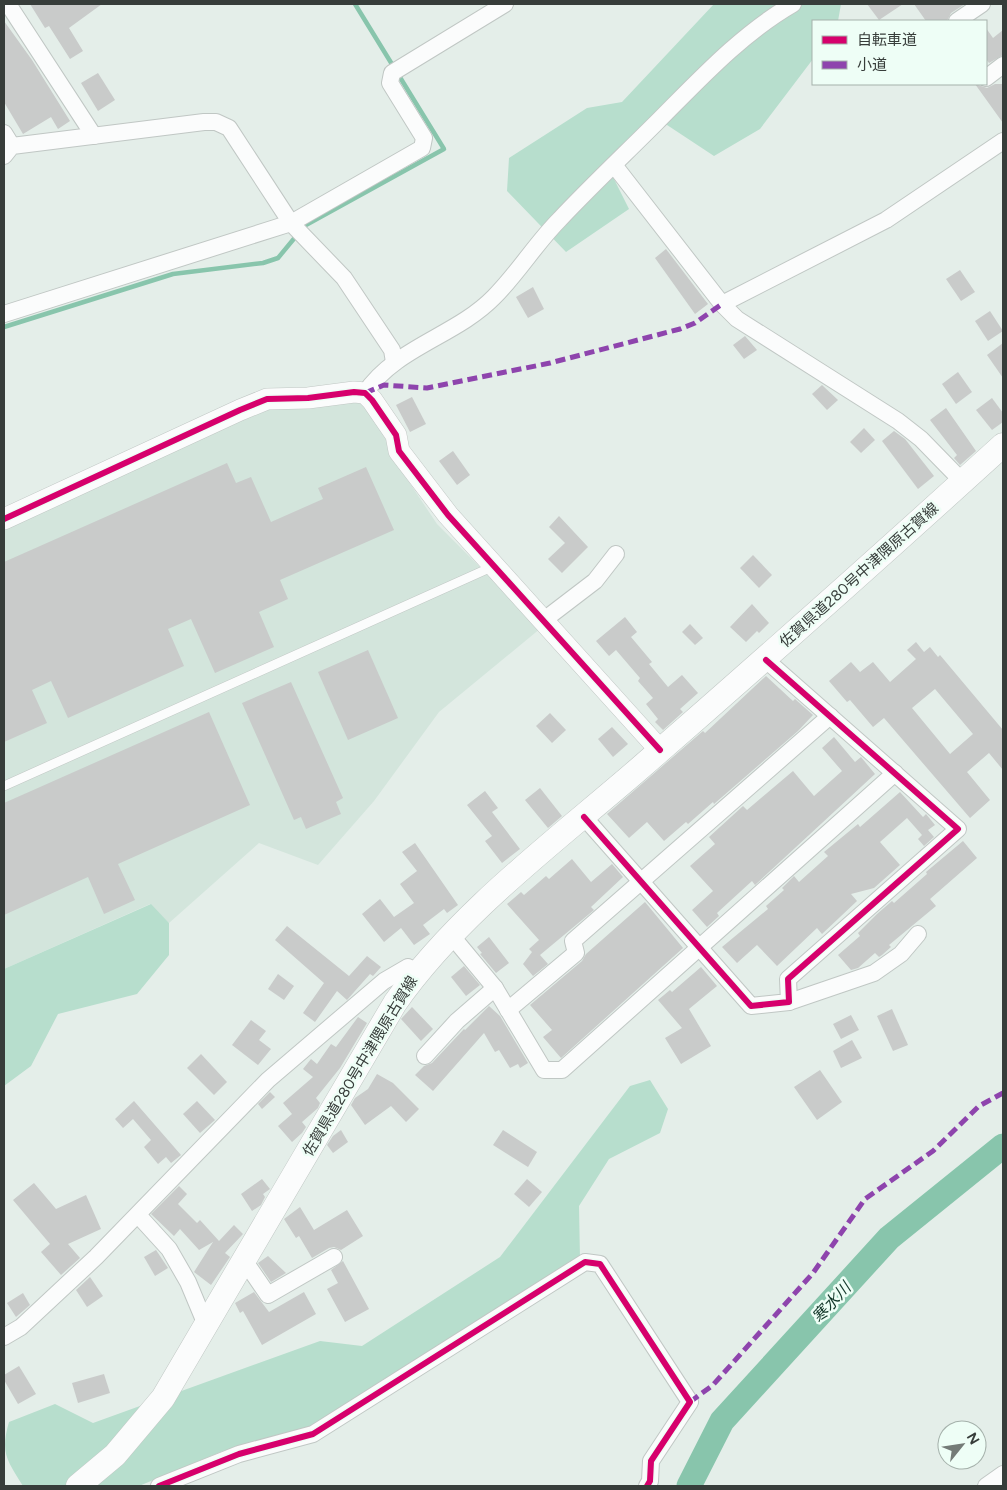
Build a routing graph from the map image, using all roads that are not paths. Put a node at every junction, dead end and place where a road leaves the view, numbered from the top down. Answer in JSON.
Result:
{"nodes":[{"id":1,"x":8,"y":4,"type":"edge"},
{"id":2,"x":505,"y":4,"type":"edge"},
{"id":3,"x":793,"y":4,"type":"edge"},
{"id":4,"x":982,"y":4,"type":"edge"},
{"id":5,"x":958,"y":20,"type":"edge"},
{"id":6,"x":1003,"y":66,"type":"edge"},
{"id":7,"x":987,"y":77,"type":"edge"},
{"id":8,"x":94,"y":136,"type":"junction"},
{"id":9,"x":1003,"y":141,"type":"edge"},
{"id":10,"x":6,"y":145,"type":"edge"},
{"id":11,"x":614,"y":165,"type":"junction"},
{"id":12,"x":291,"y":223,"type":"junction"},
{"id":13,"x":722,"y":304,"type":"junction"},
{"id":14,"x":4,"y":314,"type":"edge"},
{"id":15,"x":394,"y":362,"type":"junction"},
{"id":16,"x":365,"y":393,"type":"junction"},
{"id":17,"x":1003,"y":445,"type":"edge"},
{"id":18,"x":963,"y":482,"type":"junction"},
{"id":19,"x":4,"y":519,"type":"edge"},
{"id":20,"x":616,"y":554,"type":"dead end"},
{"id":21,"x":494,"y":566,"type":"junction"},
{"id":22,"x":544,"y":620,"type":"junction"},
{"id":23,"x":766,"y":660,"type":"junction"},
{"id":24,"x":830,"y":716,"type":"junction"},
{"id":25,"x":660,"y":750,"type":"junction"},
{"id":26,"x":895,"y":773,"type":"junction"},
{"id":27,"x":4,"y":786,"type":"edge"},
{"id":28,"x":584,"y":817,"type":"junction"},
{"id":29,"x":641,"y":881,"type":"junction"},
{"id":30,"x":918,"y":934,"type":"dead end"},
{"id":31,"x":451,"y":935,"type":"junction"},
{"id":32,"x":700,"y":948,"type":"junction"},
{"id":33,"x":417,"y":972,"type":"junction"},
{"id":34,"x":495,"y":988,"type":"junction"},
{"id":35,"x":789,"y":1002,"type":"junction"},
{"id":36,"x":508,"y":1010,"type":"junction"},
{"id":37,"x":425,"y":1056,"type":"dead end"},
{"id":38,"x":138,"y":1215,"type":"junction"},
{"id":39,"x":334,"y":1257,"type":"dead end"},
{"id":40,"x":244,"y":1260,"type":"junction"},
{"id":41,"x":206,"y":1325,"type":"junction"},
{"id":42,"x":4,"y":1337,"type":"edge"},
{"id":43,"x":1003,"y":1474,"type":"edge"},
{"id":44,"x":78,"y":1486,"type":"edge"},
{"id":45,"x":159,"y":1486,"type":"edge"},
{"id":46,"x":647,"y":1486,"type":"edge"},
{"id":47,"x":986,"y":1486,"type":"edge"}],
"edges":[{"from":1,"to":8,"type":"street"},
{"from":2,"to":12,"type":"street"},
{"from":3,"to":11,"type":"street"},
{"from":4,"to":5,"type":"street"},
{"from":6,"to":7,"type":"street"},
{"from":8,"to":10,"type":"street"},
{"from":8,"to":12,"type":"street"},
{"from":9,"to":13,"type":"street"},
{"from":11,"to":13,"type":"street"},
{"from":11,"to":15,"type":"street"},
{"from":12,"to":14,"type":"street"},
{"from":12,"to":15,"type":"street"},
{"from":13,"to":18,"type":"street"},
{"from":15,"to":16,"type":"street"},
{"from":16,"to":19,"type":"street"},
{"from":16,"to":21,"type":"street"},
{"from":17,"to":18,"type":"main road","name":"佐賀県道280号中津隈原古賀線"},
{"from":18,"to":23,"type":"main road","name":"佐賀県道280号中津隈原古賀線"},
{"from":20,"to":22,"type":"street"},
{"from":21,"to":22,"type":"street"},
{"from":21,"to":27,"type":"lane"},
{"from":22,"to":25,"type":"street"},
{"from":23,"to":24,"type":"street"},
{"from":23,"to":25,"type":"main road","name":"佐賀県道280号中津隈原古賀線"},
{"from":24,"to":26,"type":"street"},
{"from":24,"to":29,"type":"street"},
{"from":25,"to":28,"type":"main road","name":"佐賀県道280号中津隈原古賀線"},
{"from":26,"to":32,"type":"street"},
{"from":26,"to":35,"type":"street"},
{"from":28,"to":29,"type":"street"},
{"from":28,"to":31,"type":"main road","name":"佐賀県道280号中津隈原古賀線"},
{"from":29,"to":32,"type":"street"},
{"from":29,"to":36,"type":"street"},
{"from":30,"to":35,"type":"street"},
{"from":31,"to":33,"type":"main road","name":"佐賀県道280号中津隈原古賀線"},
{"from":31,"to":34,"type":"street"},
{"from":32,"to":35,"type":"street"},
{"from":32,"to":36,"type":"street"},
{"from":33,"to":38,"type":"street"},
{"from":33,"to":40,"type":"main road","name":"佐賀県道280号中津隈原古賀線"},
{"from":34,"to":36,"type":"street"},
{"from":34,"to":37,"type":"street"},
{"from":38,"to":41,"type":"street"},
{"from":38,"to":42,"type":"street"},
{"from":39,"to":40,"type":"street"},
{"from":40,"to":41,"type":"main road","name":"佐賀県道280号中津隈原古賀線"},
{"from":41,"to":44,"type":"main road","name":"佐賀県道280号中津隈原古賀線"},
{"from":43,"to":47,"type":"street"},
{"from":45,"to":46,"type":"street"}]}
